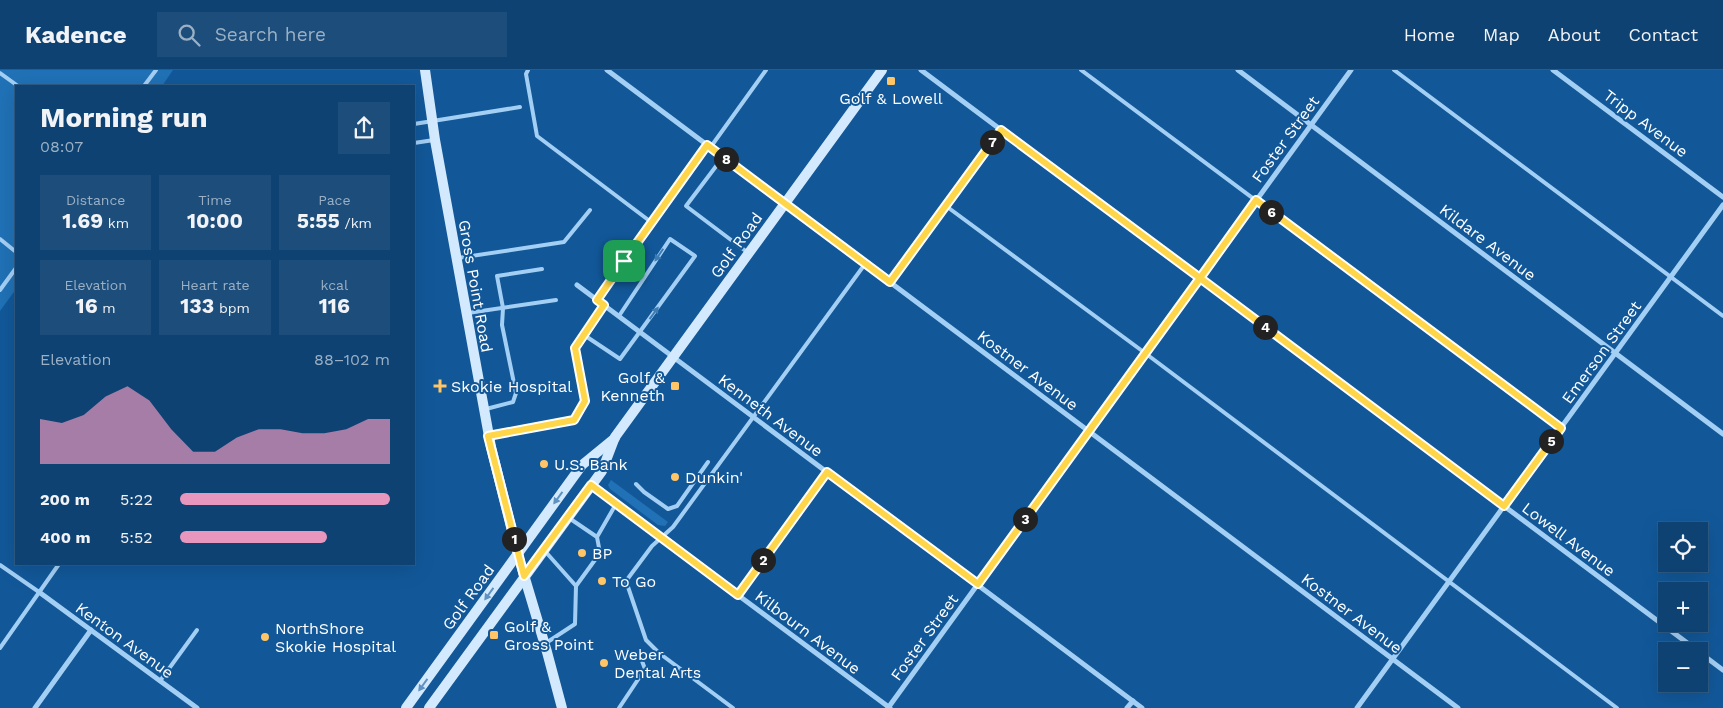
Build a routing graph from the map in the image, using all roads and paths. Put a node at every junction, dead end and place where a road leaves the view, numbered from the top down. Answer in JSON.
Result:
{"nodes":[{"id":1,"x":156,"y":70,"type":"edge"},
{"id":2,"x":424,"y":70,"type":"edge"},
{"id":3,"x":528,"y":70,"type":"edge"},
{"id":4,"x":607,"y":70,"type":"edge"},
{"id":5,"x":765,"y":70,"type":"edge"},
{"id":6,"x":882,"y":70,"type":"edge"},
{"id":7,"x":921,"y":70,"type":"edge"},
{"id":8,"x":1082,"y":70,"type":"edge"},
{"id":9,"x":1238,"y":70,"type":"edge"},
{"id":10,"x":1351,"y":70,"type":"edge"},
{"id":11,"x":1394,"y":70,"type":"edge"},
{"id":12,"x":1553,"y":70,"type":"edge"},
{"id":13,"x":0,"y":73,"type":"edge"},
{"id":14,"x":17,"y":85,"type":"edge"},
{"id":15,"x":145,"y":85,"type":"edge"},
{"id":16,"x":520,"y":107,"type":"dead end"},
{"id":17,"x":432,"y":121,"type":"junction"},
{"id":18,"x":415,"y":124,"type":"edge"},
{"id":19,"x":1311,"y":125,"type":"junction"},
{"id":20,"x":1001,"y":130,"type":"junction"},
{"id":21,"x":435,"y":140,"type":"junction"},
{"id":22,"x":415,"y":143,"type":"edge"},
{"id":23,"x":709,"y":146,"type":"junction"},
{"id":24,"x":722,"y":157,"type":"junction"},
{"id":25,"x":1723,"y":197,"type":"edge"},
{"id":26,"x":1256,"y":200,"type":"junction"},
{"id":27,"x":785,"y":204,"type":"junction"},
{"id":28,"x":1723,"y":205,"type":"edge"},
{"id":29,"x":946,"y":206,"type":"junction"},
{"id":30,"x":590,"y":210,"type":"dead end"},
{"id":31,"x":651,"y":222,"type":"junction"},
{"id":32,"x":0,"y":240,"type":"edge"},
{"id":33,"x":15,"y":251,"type":"edge"},
{"id":34,"x":749,"y":253,"type":"junction"},
{"id":35,"x":456,"y":258,"type":"junction"},
{"id":36,"x":865,"y":264,"type":"junction"},
{"id":37,"x":542,"y":268,"type":"dead end"},
{"id":38,"x":15,"y":269,"type":"edge"},
{"id":39,"x":1671,"y":277,"type":"junction"},
{"id":40,"x":1200,"y":278,"type":"junction"},
{"id":41,"x":890,"y":282,"type":"junction"},
{"id":42,"x":578,"y":285,"type":"dead end"},
{"id":43,"x":0,"y":290,"type":"edge"},
{"id":44,"x":556,"y":300,"type":"dead end"},
{"id":45,"x":597,"y":300,"type":"junction"},
{"id":46,"x":604,"y":305,"type":"junction"},
{"id":47,"x":503,"y":308,"type":"junction"},
{"id":48,"x":466,"y":314,"type":"junction"},
{"id":49,"x":619,"y":316,"type":"junction"},
{"id":50,"x":1723,"y":316,"type":"edge"},
{"id":51,"x":640,"y":332,"type":"junction"},
{"id":52,"x":584,"y":335,"type":"junction"},
{"id":53,"x":1145,"y":353,"type":"junction"},
{"id":54,"x":1615,"y":354,"type":"junction"},
{"id":55,"x":673,"y":357,"type":"junction"},
{"id":56,"x":484,"y":410,"type":"junction"},
{"id":57,"x":752,"y":416,"type":"junction"},
{"id":58,"x":1561,"y":428,"type":"junction"},
{"id":59,"x":1089,"y":431,"type":"junction"},
{"id":60,"x":1723,"y":434,"type":"edge"},
{"id":61,"x":488,"y":436,"type":"junction"},
{"id":62,"x":615,"y":437,"type":"junction"},
{"id":63,"x":708,"y":462,"type":"dead end"},
{"id":64,"x":827,"y":472,"type":"junction"},
{"id":65,"x":636,"y":484,"type":"dead end"},
{"id":66,"x":591,"y":485,"type":"junction"},
{"id":67,"x":616,"y":504,"type":"junction"},
{"id":68,"x":1504,"y":506,"type":"junction"},
{"id":69,"x":568,"y":517,"type":"junction"},
{"id":70,"x":597,"y":537,"type":"junction"},
{"id":71,"x":661,"y":538,"type":"junction"},
{"id":72,"x":544,"y":549,"type":"junction"},
{"id":73,"x":518,"y":555,"type":"junction"},
{"id":74,"x":0,"y":565,"type":"edge"},
{"id":75,"x":58,"y":565,"type":"edge"},
{"id":76,"x":524,"y":576,"type":"junction"},
{"id":77,"x":1448,"y":582,"type":"junction"},
{"id":78,"x":978,"y":584,"type":"junction"},
{"id":79,"x":576,"y":586,"type":"junction"},
{"id":80,"x":39,"y":592,"type":"junction"},
{"id":81,"x":738,"y":595,"type":"junction"},
{"id":82,"x":91,"y":630,"type":"junction"},
{"id":83,"x":197,"y":630,"type":"dead end"},
{"id":84,"x":1686,"y":642,"type":"edge"},
{"id":85,"x":545,"y":644,"type":"junction"},
{"id":86,"x":0,"y":648,"type":"edge"},
{"id":87,"x":639,"y":653,"type":"dead end"},
{"id":88,"x":1393,"y":659,"type":"junction"},
{"id":89,"x":1708,"y":659,"type":"edge"},
{"id":90,"x":1723,"y":670,"type":"edge"},
{"id":91,"x":160,"y":681,"type":"junction"},
{"id":92,"x":1133,"y":701,"type":"junction"},
{"id":93,"x":35,"y":708,"type":"edge"},
{"id":94,"x":197,"y":708,"type":"edge"},
{"id":95,"x":406,"y":708,"type":"edge"},
{"id":96,"x":429,"y":708,"type":"edge"},
{"id":97,"x":562,"y":708,"type":"edge"},
{"id":98,"x":619,"y":708,"type":"edge"},
{"id":99,"x":733,"y":708,"type":"edge"},
{"id":100,"x":889,"y":708,"type":"edge"},
{"id":101,"x":1127,"y":708,"type":"edge"},
{"id":102,"x":1142,"y":708,"type":"edge"},
{"id":103,"x":1357,"y":708,"type":"edge"},
{"id":104,"x":1458,"y":708,"type":"edge"},
{"id":105,"x":1617,"y":708,"type":"edge"}],
"edges":[{"from":1,"to":15,"type":"lane"},
{"from":2,"to":17,"type":"main road","name":"Gross Point Road"},
{"from":3,"to":31,"type":"lane"},
{"from":4,"to":23,"type":"street","name":"Kostner Avenue"},
{"from":5,"to":23,"type":"lane"},
{"from":6,"to":27,"type":"main road","name":"Golf Road"},
{"from":7,"to":20,"type":"street","name":"Lowell Avenue"},
{"from":8,"to":26,"type":"lane"},
{"from":9,"to":19,"type":"street","name":"Kildare Avenue"},
{"from":10,"to":19,"type":"street","name":"Foster Street"},
{"from":11,"to":39,"type":"lane"},
{"from":12,"to":25,"type":"street","name":"Tripp Avenue"},
{"from":13,"to":14,"type":"lane"},
{"from":16,"to":17,"type":"lane"},
{"from":17,"to":18,"type":"lane"},
{"from":17,"to":21,"type":"main road","name":"Gross Point Road"},
{"from":19,"to":26,"type":"street","name":"Foster Street"},
{"from":19,"to":54,"type":"street","name":"Kildare Avenue"},
{"from":20,"to":29,"type":"lane"},
{"from":20,"to":40,"type":"street","name":"Lowell Avenue"},
{"from":21,"to":22,"type":"lane"},
{"from":21,"to":35,"type":"main road","name":"Gross Point Road"},
{"from":23,"to":24,"type":"street","name":"Kostner Avenue"},
{"from":23,"to":31,"type":"lane"},
{"from":24,"to":27,"type":"street","name":"Kostner Avenue"},
{"from":24,"to":34,"type":"lane"},
{"from":26,"to":40,"type":"street","name":"Foster Street"},
{"from":26,"to":58,"type":"lane"},
{"from":27,"to":34,"type":"main road","name":"Golf Road"},
{"from":27,"to":36,"type":"street","name":"Kostner Avenue"},
{"from":28,"to":39,"type":"street","name":"Emerson Street"},
{"from":29,"to":41,"type":"lane"},
{"from":29,"to":53,"type":"lane"},
{"from":30,"to":35,"type":"lane"},
{"from":31,"to":45,"type":"lane"},
{"from":32,"to":33,"type":"lane"},
{"from":34,"to":55,"type":"main road","name":"Golf Road"},
{"from":35,"to":48,"type":"main road","name":"Gross Point Road"},
{"from":36,"to":41,"type":"street","name":"Kostner Avenue"},
{"from":36,"to":57,"type":"lane"},
{"from":37,"to":47,"type":"lane"},
{"from":38,"to":43,"type":"lane"},
{"from":39,"to":50,"type":"lane"},
{"from":39,"to":54,"type":"street","name":"Emerson Street"},
{"from":40,"to":53,"type":"street","name":"Foster Street"},
{"from":40,"to":68,"type":"street","name":"Lowell Avenue"},
{"from":41,"to":59,"type":"street","name":"Kostner Avenue"},
{"from":42,"to":45,"type":"street","name":"Kenneth Avenue"},
{"from":44,"to":47,"type":"lane"},
{"from":45,"to":46,"type":"street","name":"Kenneth Avenue"},
{"from":46,"to":49,"type":"street","name":"Kenneth Avenue"},
{"from":46,"to":52,"type":"lane"},
{"from":47,"to":48,"type":"lane"},
{"from":47,"to":56,"type":"lane"},
{"from":48,"to":56,"type":"main road","name":"Gross Point Road"},
{"from":49,"to":51,"type":"street","name":"Kenneth Avenue"},
{"from":51,"to":49,"type":"lane","one_way":true},
{"from":51,"to":52,"type":"lane"},
{"from":51,"to":55,"type":"street","name":"Kenneth Avenue"},
{"from":52,"to":61,"type":"lane"},
{"from":53,"to":59,"type":"street","name":"Foster Street"},
{"from":53,"to":77,"type":"lane"},
{"from":54,"to":58,"type":"street","name":"Emerson Street"},
{"from":54,"to":60,"type":"street","name":"Kildare Avenue"},
{"from":55,"to":57,"type":"street","name":"Kenneth Avenue"},
{"from":55,"to":62,"type":"main road","name":"Golf Road"},
{"from":56,"to":61,"type":"main road","name":"Gross Point Road"},
{"from":57,"to":64,"type":"street","name":"Kenneth Avenue"},
{"from":57,"to":71,"type":"lane"},
{"from":58,"to":68,"type":"street","name":"Emerson Street"},
{"from":59,"to":78,"type":"street","name":"Foster Street"},
{"from":59,"to":88,"type":"street","name":"Kostner Avenue"},
{"from":61,"to":73,"type":"main road","name":"Gross Point Road"},
{"from":62,"to":66,"type":"main road","name":"Golf Road"},
{"from":62,"to":73,"type":"main road","name":"Golf Road","one_way":true},
{"from":63,"to":65,"type":"lane"},
{"from":64,"to":78,"type":"street","name":"Kenneth Avenue"},
{"from":64,"to":81,"type":"street"},
{"from":66,"to":67,"type":"street","name":"Kilbourn Avenue"},
{"from":66,"to":69,"type":"main road","name":"Golf Road"},
{"from":67,"to":70,"type":"lane"},
{"from":67,"to":71,"type":"street","name":"Kilbourn Avenue"},
{"from":68,"to":77,"type":"street","name":"Emerson Street"},
{"from":68,"to":84,"type":"street","name":"Lowell Avenue"},
{"from":69,"to":70,"type":"lane"},
{"from":69,"to":72,"type":"main road","name":"Golf Road"},
{"from":70,"to":79,"type":"lane"},
{"from":71,"to":81,"type":"street","name":"Kilbourn Avenue"},
{"from":71,"to":99,"type":"lane"},
{"from":72,"to":76,"type":"main road","name":"Golf Road"},
{"from":72,"to":79,"type":"lane"},
{"from":73,"to":76,"type":"main road","name":"Gross Point Road"},
{"from":73,"to":95,"type":"main road","name":"Golf Road","one_way":true},
{"from":74,"to":80,"type":"lane"},
{"from":75,"to":80,"type":"lane"},
{"from":76,"to":85,"type":"main road","name":"Gross Point Road"},
{"from":76,"to":96,"type":"main road","name":"Golf Road"},
{"from":77,"to":88,"type":"street","name":"Emerson Street"},
{"from":77,"to":105,"type":"lane"},
{"from":78,"to":92,"type":"street","name":"Kenneth Avenue"},
{"from":78,"to":100,"type":"street","name":"Foster Street"},
{"from":79,"to":85,"type":"lane"},
{"from":80,"to":82,"type":"street","name":"Kenton Avenue"},
{"from":80,"to":86,"type":"lane"},
{"from":81,"to":100,"type":"street","name":"Kilbourn Avenue"},
{"from":82,"to":91,"type":"street","name":"Kenton Avenue"},
{"from":82,"to":93,"type":"street"},
{"from":83,"to":91,"type":"lane"},
{"from":85,"to":97,"type":"main road","name":"Gross Point Road"},
{"from":87,"to":98,"type":"lane"},
{"from":88,"to":103,"type":"street","name":"Emerson Street"},
{"from":88,"to":104,"type":"street","name":"Kostner Avenue"},
{"from":89,"to":90,"type":"street","name":"Lowell Avenue"},
{"from":91,"to":94,"type":"street","name":"Kenton Avenue"},
{"from":92,"to":101,"type":"street"},
{"from":92,"to":102,"type":"street","name":"Kenneth Avenue"}]}
